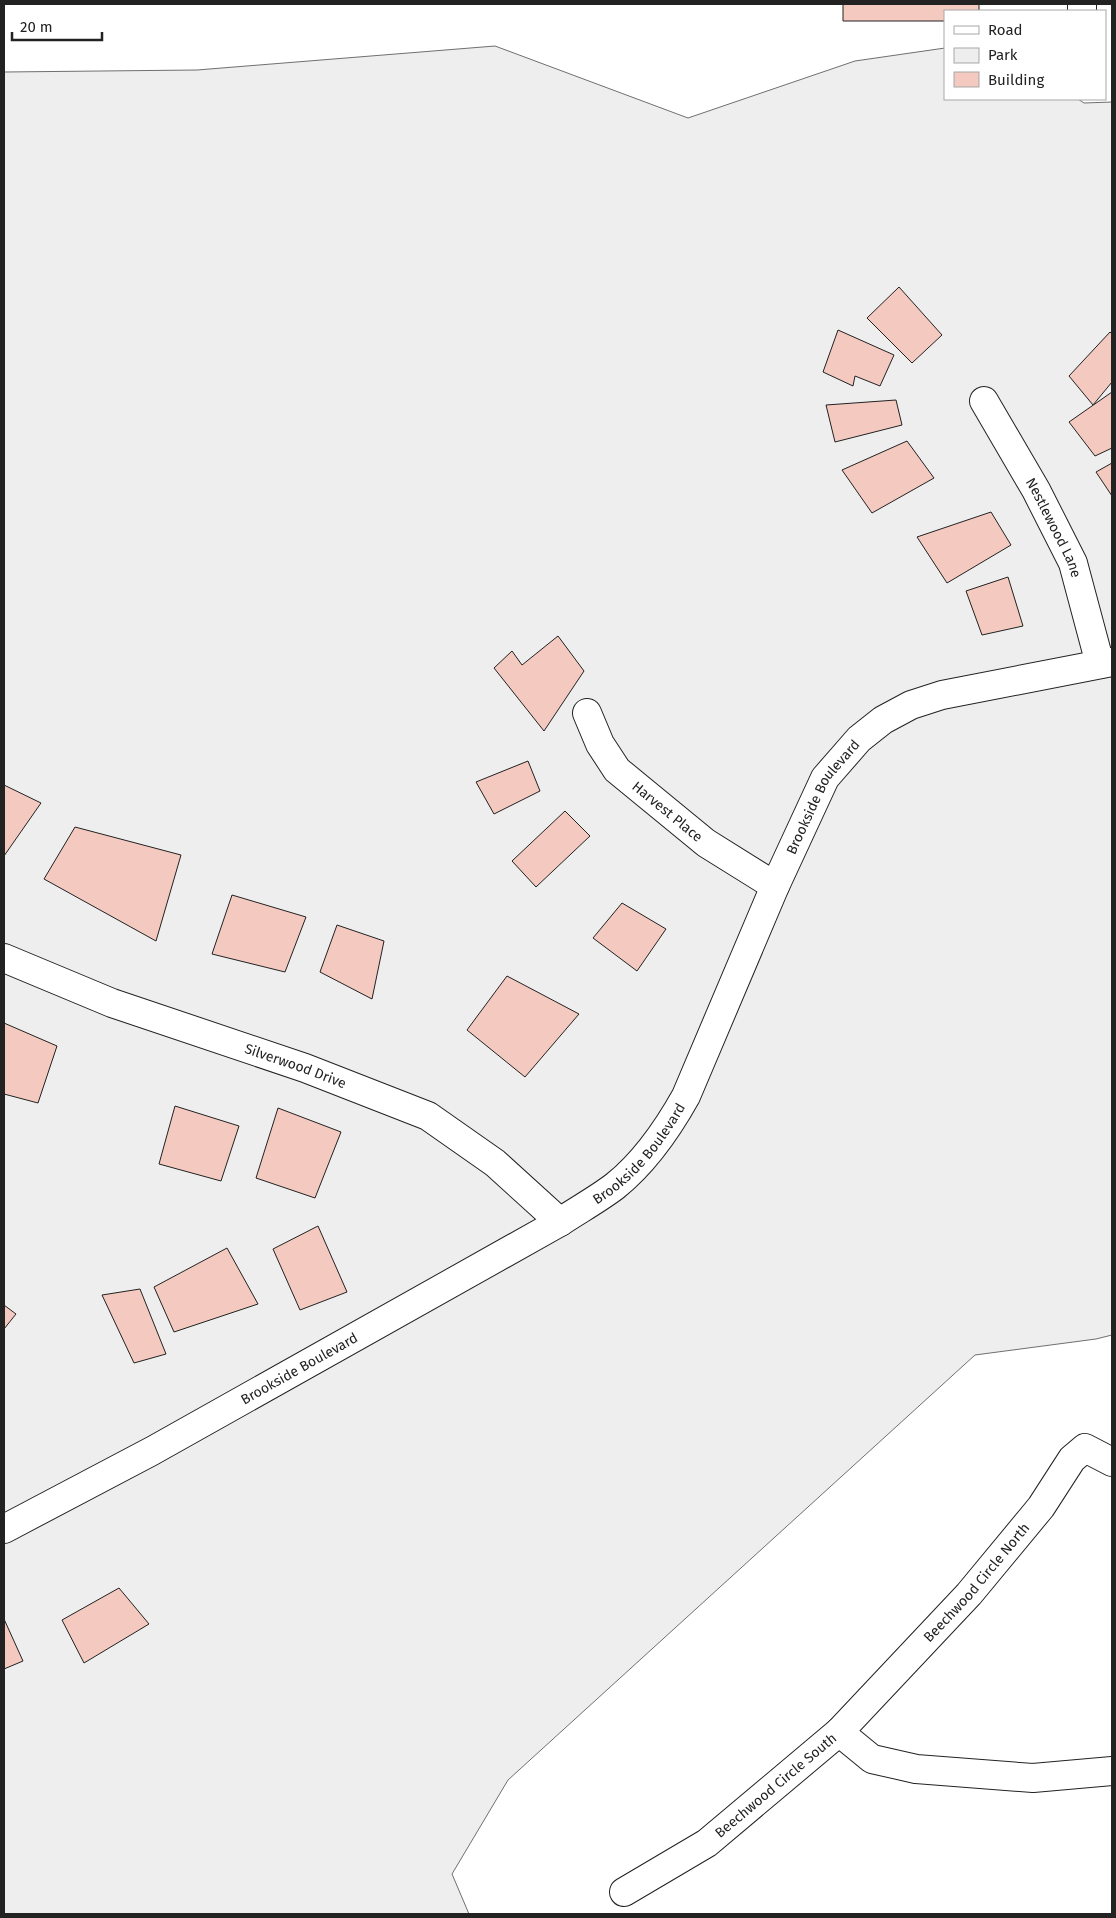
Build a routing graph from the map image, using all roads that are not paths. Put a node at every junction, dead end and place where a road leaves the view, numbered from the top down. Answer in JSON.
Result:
{"nodes":[{"id":1,"x":984,"y":401,"type":"dead end"},
{"id":2,"x":1106,"y":663,"type":"edge"},
{"id":3,"x":587,"y":713,"type":"dead end"},
{"id":4,"x":775,"y":886,"type":"junction"},
{"id":5,"x":4,"y":958,"type":"edge"},
{"id":6,"x":560,"y":1222,"type":"junction"},
{"id":7,"x":1112,"y":1462,"type":"edge"},
{"id":8,"x":4,"y":1529,"type":"edge"},
{"id":9,"x":839,"y":1732,"type":"junction"},
{"id":10,"x":1112,"y":1771,"type":"edge"},
{"id":11,"x":624,"y":1892,"type":"dead end"}],
"edges":[{"from":1,"to":2,"type":"street","name":"Nestlewood Lane"},
{"from":2,"to":4,"type":"street","name":"Brookside Boulevard"},
{"from":3,"to":4,"type":"street","name":"Harvest Place"},
{"from":4,"to":6,"type":"street","name":"Brookside Boulevard"},
{"from":5,"to":6,"type":"street","name":"Silverwood Drive"},
{"from":6,"to":8,"type":"street","name":"Brookside Boulevard"},
{"from":7,"to":9,"type":"street","name":"Beechwood Circle North"},
{"from":9,"to":10,"type":"street","name":"Beechwood Circle South"},
{"from":9,"to":11,"type":"street","name":"Beechwood Circle South"}]}
